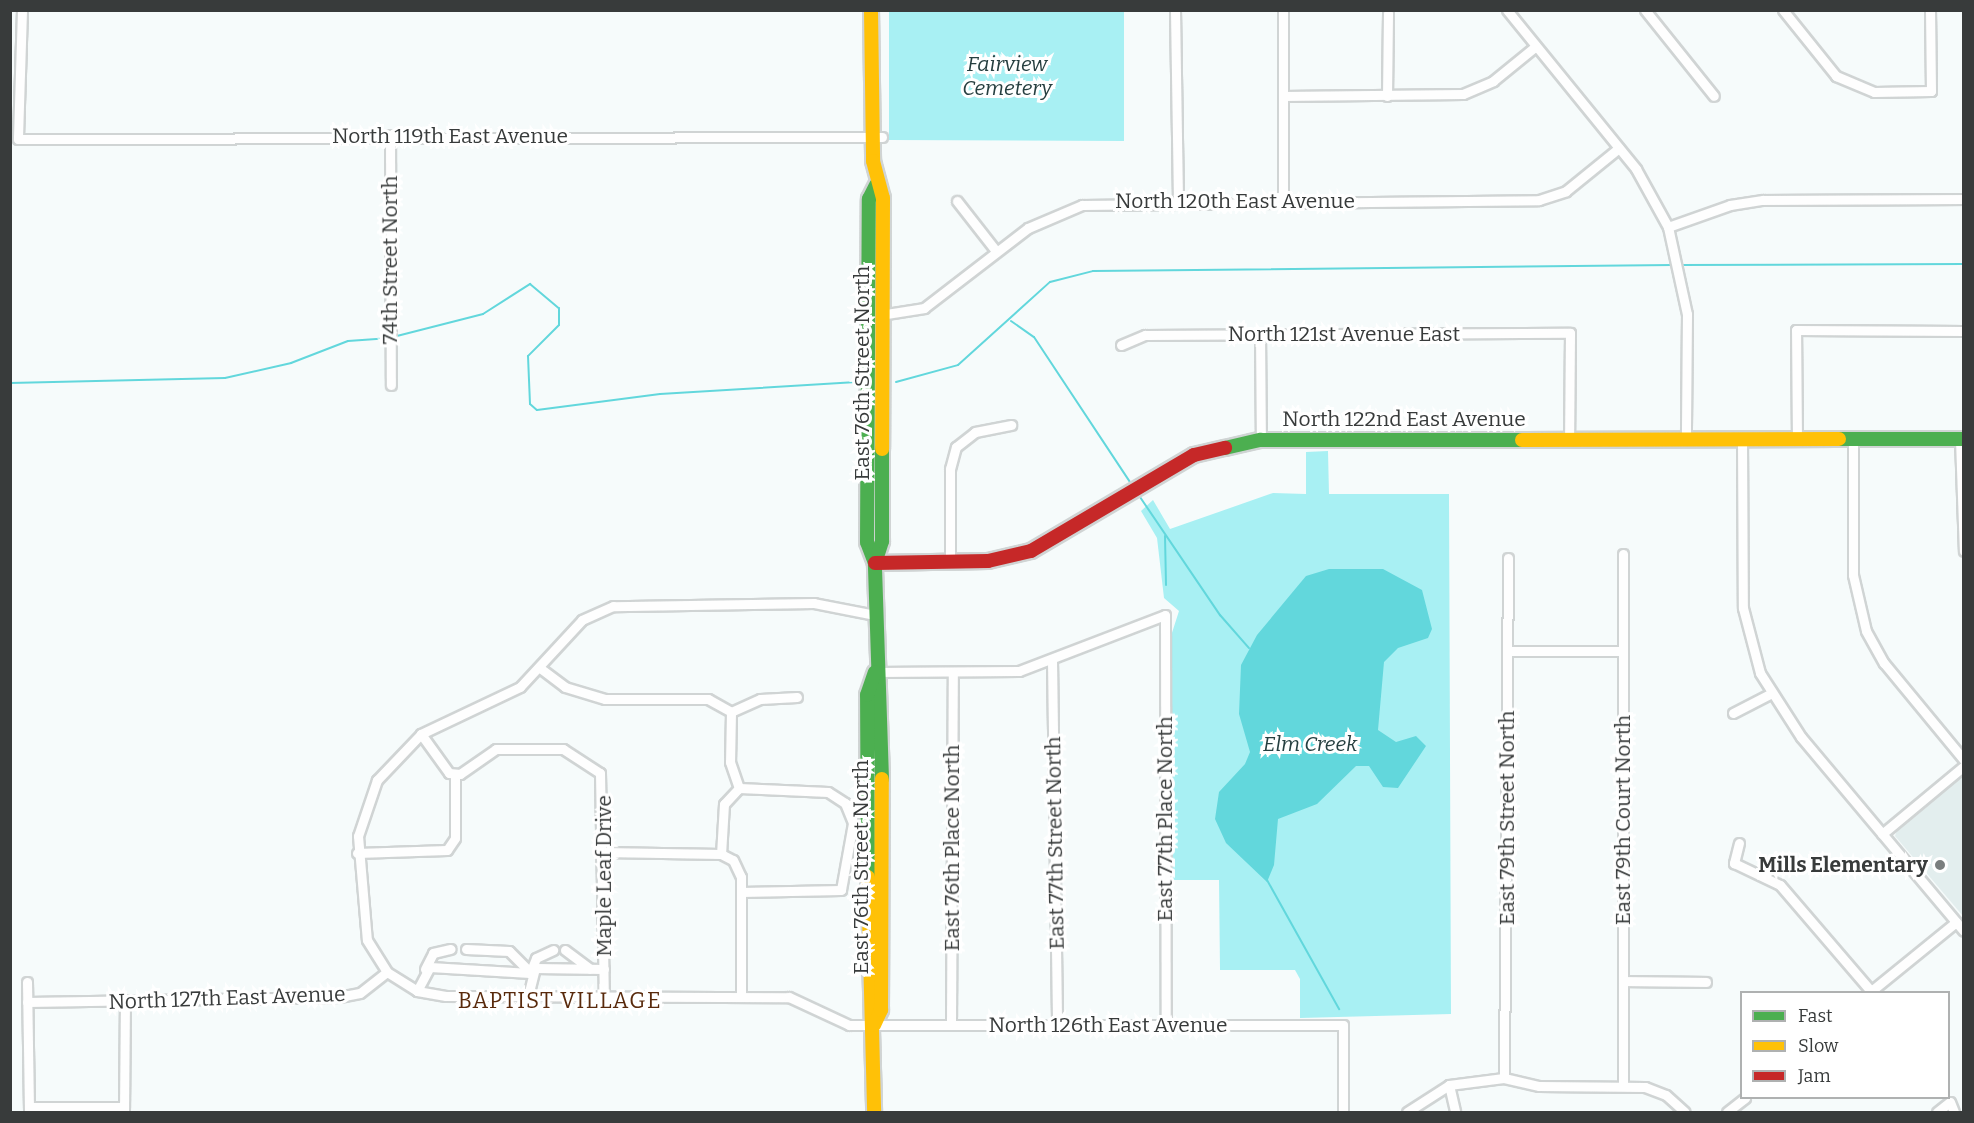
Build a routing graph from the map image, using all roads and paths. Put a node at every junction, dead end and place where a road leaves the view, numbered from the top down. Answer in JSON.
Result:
{"nodes":[{"id":1,"x":22,"y":10,"type":"edge"},
{"id":2,"x":871,"y":10,"type":"edge"},
{"id":3,"x":1175,"y":10,"type":"edge"},
{"id":4,"x":1283,"y":10,"type":"edge"},
{"id":5,"x":1507,"y":10,"type":"edge"},
{"id":6,"x":1645,"y":10,"type":"edge"},
{"id":7,"x":1783,"y":10,"type":"edge"},
{"id":8,"x":1930,"y":10,"type":"edge"},
{"id":9,"x":1388,"y":13,"type":"dead end"},
{"id":10,"x":1536,"y":46,"type":"junction"},
{"id":11,"x":1284,"y":96,"type":"junction"},
{"id":12,"x":1387,"y":96,"type":"junction"},
{"id":13,"x":1714,"y":96,"type":"dead end"},
{"id":14,"x":390,"y":135,"type":"junction"},
{"id":15,"x":877,"y":137,"type":"junction"},
{"id":16,"x":1619,"y":148,"type":"junction"},
{"id":17,"x":876,"y":185,"type":"junction"},
{"id":18,"x":1964,"y":199,"type":"edge"},
{"id":19,"x":1284,"y":200,"type":"junction"},
{"id":20,"x":957,"y":201,"type":"dead end"},
{"id":21,"x":1179,"y":201,"type":"junction"},
{"id":22,"x":1668,"y":227,"type":"junction"},
{"id":23,"x":996,"y":251,"type":"junction"},
{"id":24,"x":868,"y":315,"type":"junction"},
{"id":25,"x":883,"y":315,"type":"junction"},
{"id":26,"x":1964,"y":331,"type":"edge"},
{"id":27,"x":1260,"y":334,"type":"junction"},
{"id":28,"x":1121,"y":345,"type":"dead end"},
{"id":29,"x":391,"y":385,"type":"dead end"},
{"id":30,"x":1011,"y":425,"type":"dead end"},
{"id":31,"x":1962,"y":439,"type":"edge"},
{"id":32,"x":1261,"y":440,"type":"junction"},
{"id":33,"x":1569,"y":440,"type":"junction"},
{"id":34,"x":1686,"y":440,"type":"junction"},
{"id":35,"x":1742,"y":440,"type":"junction"},
{"id":36,"x":1797,"y":440,"type":"junction"},
{"id":37,"x":1853,"y":440,"type":"junction"},
{"id":38,"x":1964,"y":551,"type":"edge"},
{"id":39,"x":1623,"y":554,"type":"dead end"},
{"id":40,"x":1508,"y":558,"type":"dead end"},
{"id":41,"x":875,"y":563,"type":"junction"},
{"id":42,"x":950,"y":563,"type":"junction"},
{"id":43,"x":875,"y":615,"type":"junction"},
{"id":44,"x":1507,"y":651,"type":"junction"},
{"id":45,"x":1623,"y":651,"type":"junction"},
{"id":46,"x":1052,"y":660,"type":"junction"},
{"id":47,"x":540,"y":668,"type":"junction"},
{"id":48,"x":875,"y":672,"type":"junction"},
{"id":49,"x":953,"y":672,"type":"junction"},
{"id":50,"x":1770,"y":694,"type":"junction"},
{"id":51,"x":797,"y":697,"type":"dead end"},
{"id":52,"x":731,"y":712,"type":"junction"},
{"id":53,"x":1733,"y":713,"type":"dead end"},
{"id":54,"x":421,"y":734,"type":"junction"},
{"id":55,"x":1964,"y":760,"type":"edge"},
{"id":56,"x":1964,"y":766,"type":"edge"},
{"id":57,"x":455,"y":774,"type":"junction"},
{"id":58,"x":739,"y":788,"type":"junction"},
{"id":59,"x":1882,"y":834,"type":"junction"},
{"id":60,"x":1739,"y":843,"type":"dead end"},
{"id":61,"x":603,"y":852,"type":"junction"},
{"id":62,"x":357,"y":853,"type":"junction"},
{"id":63,"x":721,"y":854,"type":"junction"},
{"id":64,"x":741,"y":892,"type":"junction"},
{"id":65,"x":1956,"y":922,"type":"junction"},
{"id":66,"x":1964,"y":931,"type":"edge"},
{"id":67,"x":451,"y":949,"type":"dead end"},
{"id":68,"x":466,"y":949,"type":"dead end"},
{"id":69,"x":554,"y":950,"type":"dead end"},
{"id":70,"x":565,"y":950,"type":"dead end"},
{"id":71,"x":425,"y":969,"type":"junction"},
{"id":72,"x":590,"y":969,"type":"junction"},
{"id":73,"x":604,"y":969,"type":"junction"},
{"id":74,"x":387,"y":972,"type":"junction"},
{"id":75,"x":530,"y":972,"type":"junction"},
{"id":76,"x":1623,"y":981,"type":"junction"},
{"id":77,"x":27,"y":982,"type":"dead end"},
{"id":78,"x":1706,"y":982,"type":"dead end"},
{"id":79,"x":417,"y":991,"type":"junction"},
{"id":80,"x":1869,"y":991,"type":"edge"},
{"id":81,"x":1871,"y":991,"type":"edge"},
{"id":82,"x":528,"y":996,"type":"junction"},
{"id":83,"x":741,"y":996,"type":"junction"},
{"id":84,"x":604,"y":997,"type":"junction"},
{"id":85,"x":27,"y":1002,"type":"junction"},
{"id":86,"x":125,"y":1003,"type":"junction"},
{"id":87,"x":1166,"y":1024,"type":"junction"},
{"id":88,"x":874,"y":1025,"type":"junction"},
{"id":89,"x":951,"y":1025,"type":"junction"},
{"id":90,"x":1058,"y":1025,"type":"junction"},
{"id":91,"x":1504,"y":1078,"type":"junction"},
{"id":92,"x":1449,"y":1085,"type":"junction"},
{"id":93,"x":1623,"y":1086,"type":"junction"},
{"id":94,"x":1744,"y":1099,"type":"edge"},
{"id":95,"x":29,"y":1110,"type":"edge"},
{"id":96,"x":124,"y":1110,"type":"edge"},
{"id":97,"x":874,"y":1113,"type":"edge"},
{"id":98,"x":1343,"y":1113,"type":"edge"},
{"id":99,"x":1407,"y":1113,"type":"edge"},
{"id":100,"x":1455,"y":1113,"type":"edge"},
{"id":101,"x":1685,"y":1113,"type":"edge"},
{"id":102,"x":1727,"y":1113,"type":"edge"},
{"id":103,"x":1937,"y":1113,"type":"edge"},
{"id":104,"x":1954,"y":1113,"type":"edge"}],
"edges":[{"from":1,"to":14,"type":"street","name":"North 119th East Avenue"},
{"from":2,"to":15,"type":"main road","name":"East 76th Street North"},
{"from":3,"to":21,"type":"street"},
{"from":4,"to":11,"type":"street"},
{"from":5,"to":10,"type":"street"},
{"from":6,"to":13,"type":"street"},
{"from":7,"to":8,"type":"street"},
{"from":9,"to":12,"type":"street"},
{"from":10,"to":12,"type":"street"},
{"from":10,"to":16,"type":"street"},
{"from":11,"to":12,"type":"street"},
{"from":11,"to":19,"type":"street"},
{"from":14,"to":15,"type":"street","name":"North 119th East Avenue"},
{"from":14,"to":29,"type":"street","name":"74th Street North"},
{"from":15,"to":17,"type":"main road","name":"East 76th Street North"},
{"from":16,"to":19,"type":"street","name":"North 120th East Avenue"},
{"from":16,"to":22,"type":"street"},
{"from":17,"to":24,"type":"main road","name":"East 76th Street North"},
{"from":17,"to":25,"type":"main road","name":"East 76th Street North"},
{"from":18,"to":22,"type":"street"},
{"from":19,"to":21,"type":"street","name":"North 120th East Avenue"},
{"from":20,"to":23,"type":"street"},
{"from":21,"to":23,"type":"street","name":"North 120th East Avenue"},
{"from":22,"to":34,"type":"street"},
{"from":23,"to":25,"type":"street","name":"North 120th East Avenue"},
{"from":24,"to":25,"type":"street","name":"North 120th East Avenue"},
{"from":24,"to":41,"type":"main road","name":"East 76th Street North"},
{"from":25,"to":41,"type":"main road","name":"East 76th Street North"},
{"from":26,"to":36,"type":"street"},
{"from":27,"to":28,"type":"street","name":"North 121st Avenue East"},
{"from":27,"to":32,"type":"street"},
{"from":27,"to":33,"type":"street","name":"North 121st Avenue East"},
{"from":30,"to":42,"type":"street"},
{"from":31,"to":37,"type":"main road","name":"North 122nd East Avenue"},
{"from":31,"to":38,"type":"street"},
{"from":32,"to":33,"type":"main road","name":"North 122nd East Avenue"},
{"from":32,"to":42,"type":"main road","name":"North 122nd East Avenue"},
{"from":33,"to":34,"type":"main road","name":"North 122nd East Avenue"},
{"from":34,"to":35,"type":"main road","name":"North 122nd East Avenue"},
{"from":35,"to":36,"type":"main road","name":"North 122nd East Avenue"},
{"from":35,"to":50,"type":"street"},
{"from":36,"to":37,"type":"main road","name":"North 122nd East Avenue"},
{"from":37,"to":55,"type":"street"},
{"from":39,"to":45,"type":"street","name":"East 79th Court North"},
{"from":40,"to":44,"type":"street","name":"East 79th Street North"},
{"from":41,"to":42,"type":"main road","name":"North 122nd East Avenue"},
{"from":41,"to":43,"type":"main road","name":"East 76th Street North"},
{"from":43,"to":47,"type":"street"},
{"from":43,"to":48,"type":"main road","name":"East 76th Street North"},
{"from":44,"to":45,"type":"street"},
{"from":44,"to":91,"type":"street","name":"East 79th Street North"},
{"from":45,"to":76,"type":"street","name":"East 79th Court North"},
{"from":46,"to":49,"type":"street"},
{"from":46,"to":87,"type":"street","name":"East 77th Place North"},
{"from":46,"to":90,"type":"street","name":"East 77th Street North"},
{"from":47,"to":52,"type":"street"},
{"from":47,"to":54,"type":"street"},
{"from":48,"to":49,"type":"street"},
{"from":48,"to":88,"type":"main road","name":"East 76th Street North"},
{"from":49,"to":89,"type":"street","name":"East 76th Place North"},
{"from":50,"to":53,"type":"street"},
{"from":50,"to":59,"type":"street"},
{"from":51,"to":52,"type":"street"},
{"from":52,"to":58,"type":"street"},
{"from":54,"to":57,"type":"street"},
{"from":54,"to":62,"type":"street"},
{"from":56,"to":59,"type":"street"},
{"from":57,"to":61,"type":"street","name":"Maple Leaf Drive"},
{"from":57,"to":62,"type":"street"},
{"from":58,"to":63,"type":"street"},
{"from":58,"to":64,"type":"street"},
{"from":59,"to":65,"type":"street"},
{"from":60,"to":80,"type":"street"},
{"from":61,"to":63,"type":"street"},
{"from":61,"to":73,"type":"street","name":"Maple Leaf Drive"},
{"from":62,"to":74,"type":"street"},
{"from":63,"to":64,"type":"street"},
{"from":64,"to":83,"type":"street"},
{"from":65,"to":66,"type":"street"},
{"from":65,"to":81,"type":"street"},
{"from":67,"to":71,"type":"street"},
{"from":68,"to":75,"type":"street"},
{"from":69,"to":75,"type":"street"},
{"from":70,"to":72,"type":"street"},
{"from":71,"to":75,"type":"street"},
{"from":71,"to":79,"type":"street"},
{"from":72,"to":73,"type":"street"},
{"from":72,"to":75,"type":"street"},
{"from":73,"to":84,"type":"street","name":"Maple Leaf Drive"},
{"from":74,"to":79,"type":"street"},
{"from":74,"to":86,"type":"street","name":"North 127th East Avenue"},
{"from":75,"to":82,"type":"street"},
{"from":76,"to":78,"type":"street"},
{"from":76,"to":93,"type":"street","name":"East 79th Court North"},
{"from":77,"to":85,"type":"street"},
{"from":79,"to":82,"type":"street"},
{"from":82,"to":84,"type":"street"},
{"from":83,"to":84,"type":"street"},
{"from":83,"to":88,"type":"street"},
{"from":85,"to":86,"type":"street","name":"North 127th East Avenue"},
{"from":85,"to":95,"type":"street"},
{"from":86,"to":96,"type":"street"},
{"from":87,"to":90,"type":"street","name":"North 126th East Avenue"},
{"from":87,"to":98,"type":"street","name":"North 126th East Avenue"},
{"from":88,"to":89,"type":"street","name":"North 126th East Avenue"},
{"from":88,"to":97,"type":"main road","name":"East 76th Street North"},
{"from":89,"to":90,"type":"street","name":"North 126th East Avenue"},
{"from":91,"to":92,"type":"street"},
{"from":91,"to":93,"type":"street"},
{"from":92,"to":99,"type":"street"},
{"from":92,"to":100,"type":"street"},
{"from":93,"to":101,"type":"street"},
{"from":94,"to":102,"type":"street"},
{"from":95,"to":96,"type":"street"},
{"from":103,"to":104,"type":"street"}]}
